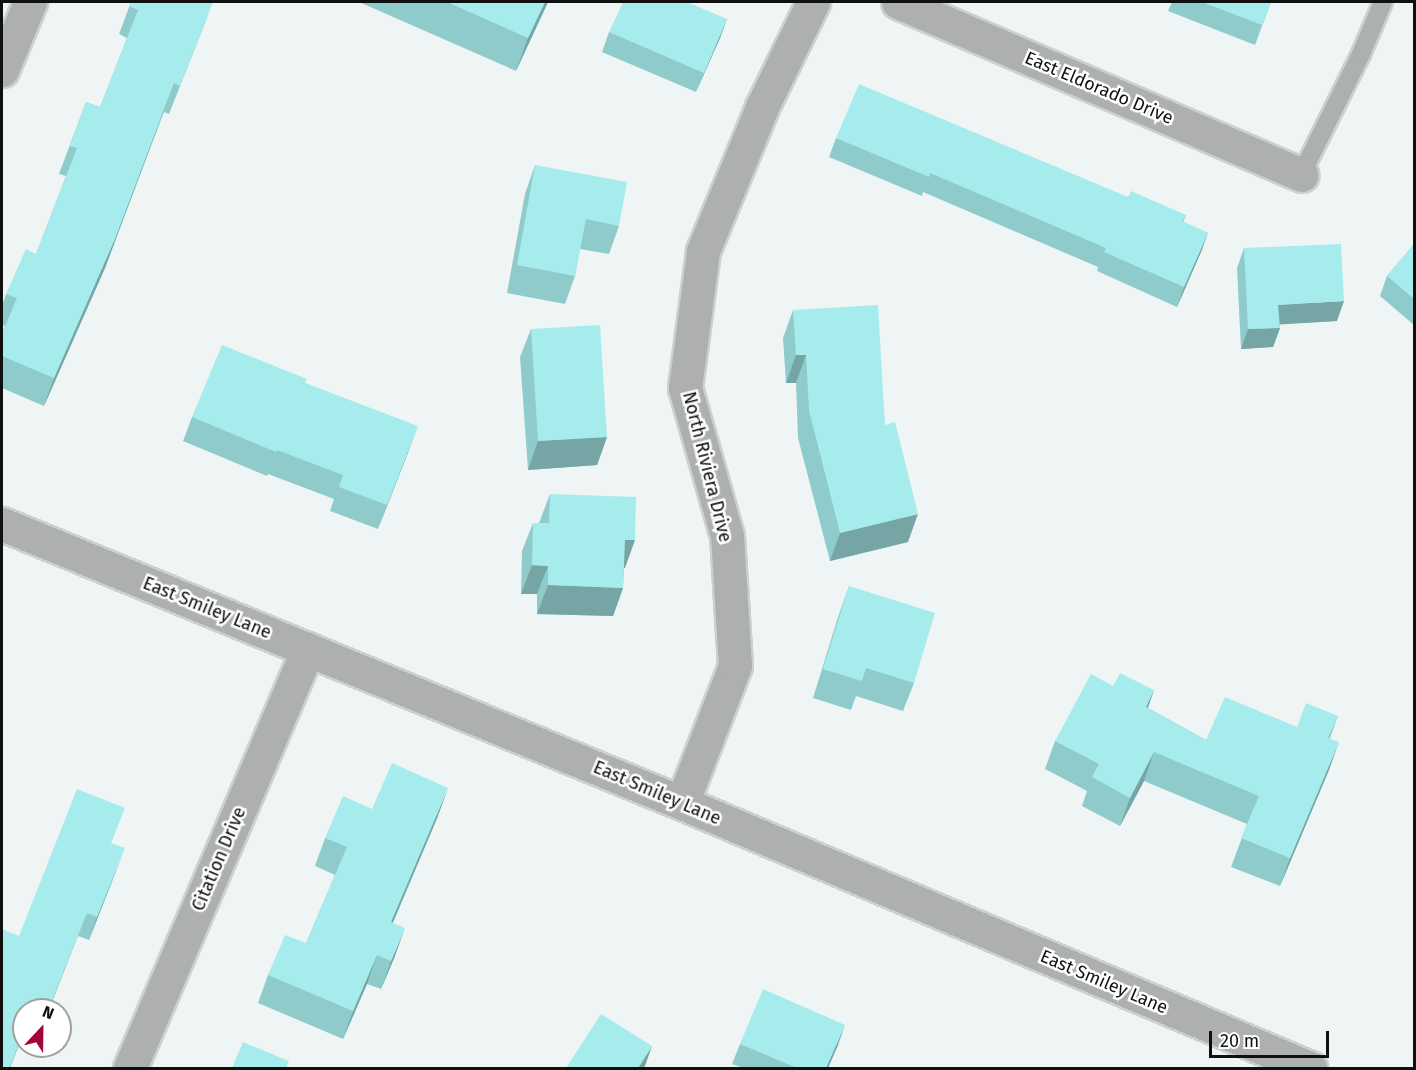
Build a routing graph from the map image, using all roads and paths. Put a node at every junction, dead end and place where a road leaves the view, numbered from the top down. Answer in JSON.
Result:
{"nodes":[{"id":1,"x":30,"y":2,"type":"edge"},
{"id":2,"x":813,"y":2,"type":"edge"},
{"id":3,"x":898,"y":2,"type":"edge"},
{"id":4,"x":1383,"y":2,"type":"edge"},
{"id":5,"x":2,"y":70,"type":"edge"},
{"id":6,"x":1301,"y":175,"type":"joint"},
{"id":7,"x":2,"y":524,"type":"edge"},
{"id":8,"x":308,"y":649,"type":"junction"},
{"id":9,"x":682,"y":803,"type":"junction"},
{"id":10,"x":130,"y":1068,"type":"edge"},
{"id":11,"x":1310,"y":1068,"type":"edge"}],
"edges":[{"from":1,"to":5,"type":"street"},
{"from":2,"to":9,"type":"street","name":"North Riviera Drive"},
{"from":3,"to":6,"type":"street","name":"East Eldorado Drive"},
{"from":4,"to":6,"type":"lane"},
{"from":7,"to":8,"type":"street","name":"East Smiley Lane"},
{"from":8,"to":9,"type":"street","name":"East Smiley Lane"},
{"from":8,"to":10,"type":"street","name":"Citation Drive"},
{"from":9,"to":11,"type":"street","name":"East Smiley Lane"}]}
